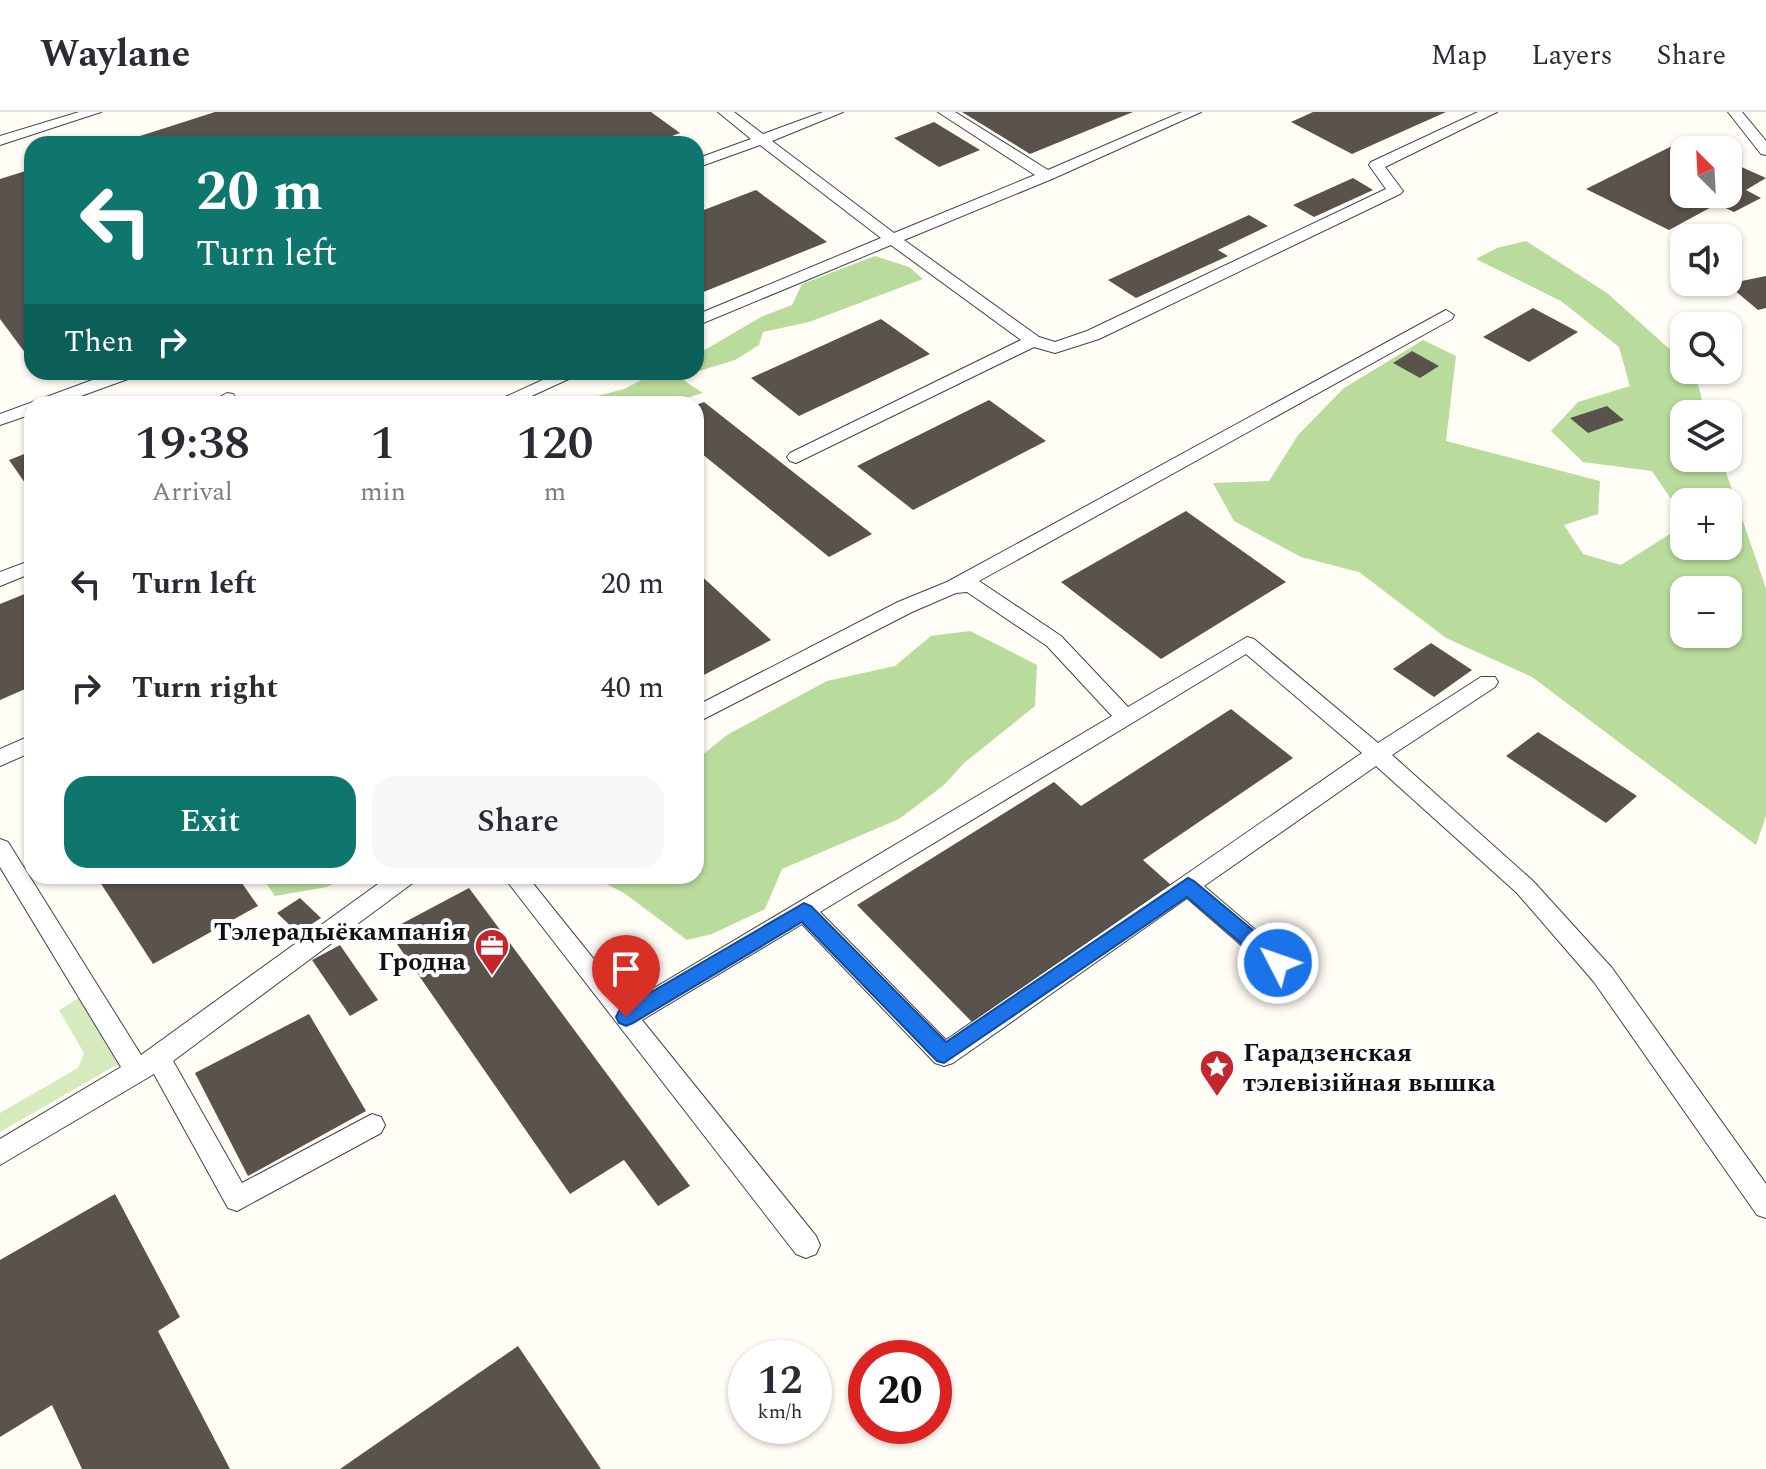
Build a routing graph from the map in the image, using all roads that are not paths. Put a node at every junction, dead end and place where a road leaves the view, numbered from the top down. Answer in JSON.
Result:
{"nodes":[{"id":1,"x":94,"y":112,"type":"edge"},
{"id":2,"x":725,"y":112,"type":"edge"},
{"id":3,"x":836,"y":112,"type":"edge"},
{"id":4,"x":945,"y":112,"type":"edge"},
{"id":5,"x":1194,"y":112,"type":"edge"},
{"id":6,"x":1490,"y":112,"type":"edge"},
{"id":7,"x":1735,"y":112,"type":"edge"},
{"id":8,"x":762,"y":140,"type":"junction"},
{"id":9,"x":0,"y":141,"type":"edge"},
{"id":10,"x":1766,"y":151,"type":"edge"},
{"id":11,"x":704,"y":161,"type":"edge"},
{"id":12,"x":1047,"y":176,"type":"junction"},
{"id":13,"x":892,"y":239,"type":"junction"},
{"id":14,"x":1446,"y":315,"type":"dead end"},
{"id":15,"x":704,"y":318,"type":"edge"},
{"id":16,"x":1033,"y":341,"type":"junction"},
{"id":17,"x":108,"y":380,"type":"edge"},
{"id":18,"x":556,"y":380,"type":"edge"},
{"id":19,"x":65,"y":396,"type":"edge"},
{"id":20,"x":518,"y":396,"type":"edge"},
{"id":21,"x":24,"y":411,"type":"edge"},
{"id":22,"x":0,"y":420,"type":"edge"},
{"id":23,"x":796,"y":457,"type":"dead end"},
{"id":24,"x":24,"y":569,"type":"edge"},
{"id":25,"x":0,"y":579,"type":"edge"},
{"id":26,"x":953,"y":587,"type":"junction"},
{"id":27,"x":1488,"y":682,"type":"dead end"},
{"id":28,"x":704,"y":711,"type":"edge"},
{"id":29,"x":1126,"y":718,"type":"junction"},
{"id":30,"x":24,"y":747,"type":"edge"},
{"id":31,"x":1377,"y":754,"type":"junction"},
{"id":32,"x":0,"y":758,"type":"edge"},
{"id":33,"x":0,"y":848,"type":"edge"},
{"id":34,"x":24,"y":883,"type":"edge"},
{"id":35,"x":24,"y":884,"type":"edge"},
{"id":36,"x":395,"y":884,"type":"edge"},
{"id":37,"x":520,"y":884,"type":"edge"},
{"id":38,"x":1188,"y":886,"type":"junction"},
{"id":39,"x":804,"y":911,"type":"junction"},
{"id":40,"x":1278,"y":963,"type":"dead end"},
{"id":41,"x":626,"y":1017,"type":"junction"},
{"id":42,"x":147,"y":1064,"type":"junction"},
{"id":43,"x":372,"y":1125,"type":"dead end"},
{"id":44,"x":0,"y":1153,"type":"edge"},
{"id":45,"x":1766,"y":1206,"type":"edge"},
{"id":46,"x":806,"y":1245,"type":"dead end"}],
"edges":[{"from":1,"to":9,"type":"lane"},
{"from":2,"to":8,"type":"lane"},
{"from":3,"to":8,"type":"lane"},
{"from":4,"to":12,"type":"lane"},
{"from":5,"to":12,"type":"lane"},
{"from":6,"to":16,"type":"lane"},
{"from":7,"to":10,"type":"lane"},
{"from":8,"to":11,"type":"lane"},
{"from":8,"to":13,"type":"lane"},
{"from":12,"to":13,"type":"lane"},
{"from":13,"to":15,"type":"lane"},
{"from":13,"to":16,"type":"lane"},
{"from":14,"to":26,"type":"lane"},
{"from":16,"to":23,"type":"lane"},
{"from":17,"to":19,"type":"lane"},
{"from":18,"to":20,"type":"lane"},
{"from":21,"to":22,"type":"lane"},
{"from":24,"to":25,"type":"lane"},
{"from":26,"to":28,"type":"lane"},
{"from":26,"to":29,"type":"lane"},
{"from":27,"to":31,"type":"lane"},
{"from":29,"to":31,"type":"lane"},
{"from":29,"to":39,"type":"lane"},
{"from":30,"to":32,"type":"lane"},
{"from":31,"to":38,"type":"lane"},
{"from":31,"to":45,"type":"lane"},
{"from":33,"to":34,"type":"lane"},
{"from":35,"to":42,"type":"lane"},
{"from":36,"to":42,"type":"lane"},
{"from":37,"to":41,"type":"lane"},
{"from":38,"to":39,"type":"lane"},
{"from":38,"to":40,"type":"lane"},
{"from":39,"to":41,"type":"lane"},
{"from":41,"to":46,"type":"lane"},
{"from":42,"to":43,"type":"lane"},
{"from":42,"to":44,"type":"lane"}]}
